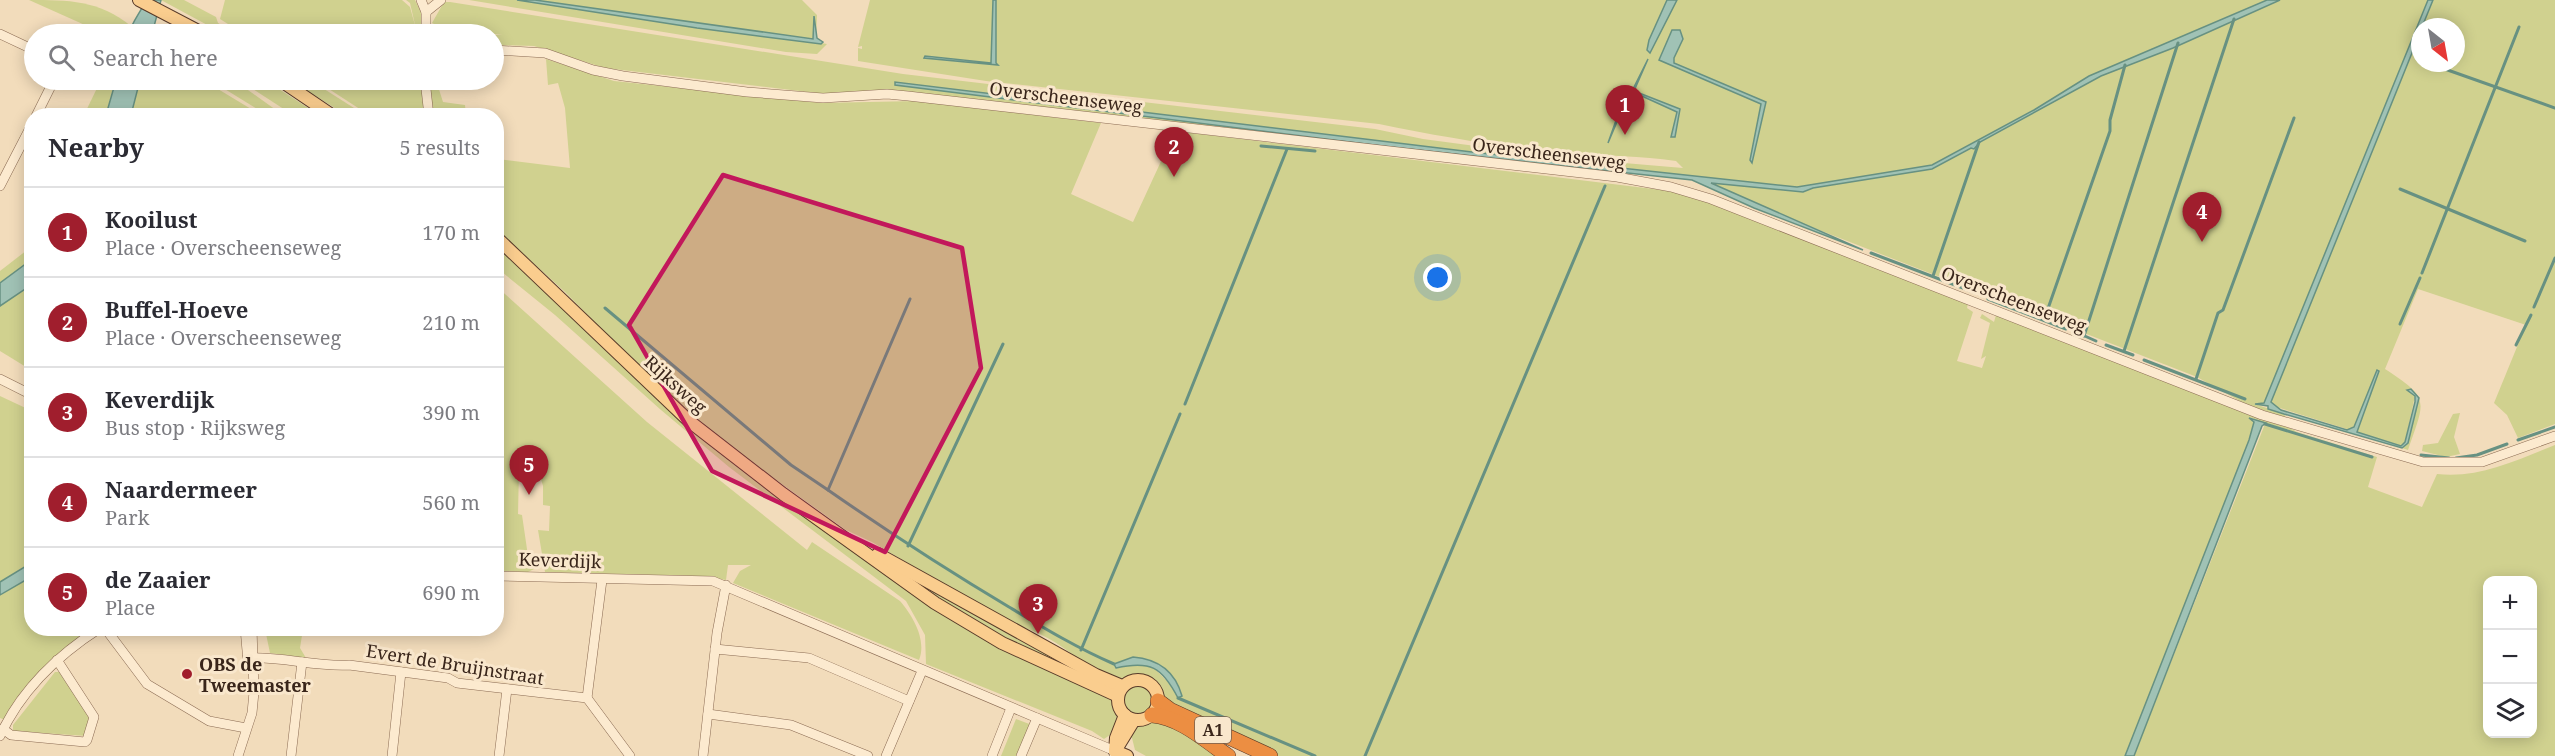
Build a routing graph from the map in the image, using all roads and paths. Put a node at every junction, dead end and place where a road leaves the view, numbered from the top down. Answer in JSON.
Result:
{"nodes":[{"id":1,"x":421,"y":0,"type":"edge"},
{"id":2,"x":441,"y":0,"type":"edge"},
{"id":3,"x":141,"y":1,"type":"edge"},
{"id":4,"x":426,"y":12,"type":"junction"},
{"id":5,"x":185,"y":24,"type":"edge"},
{"id":6,"x":426,"y":24,"type":"edge"},
{"id":7,"x":0,"y":34,"type":"edge"},
{"id":8,"x":24,"y":45,"type":"edge"},
{"id":9,"x":504,"y":51,"type":"edge"},
{"id":10,"x":49,"y":90,"type":"edge"},
{"id":11,"x":295,"y":90,"type":"edge"},
{"id":12,"x":426,"y":90,"type":"edge"},
{"id":13,"x":40,"y":108,"type":"edge"},
{"id":14,"x":321,"y":108,"type":"edge"},
{"id":15,"x":428,"y":108,"type":"edge"},
{"id":16,"x":24,"y":140,"type":"edge"},
{"id":17,"x":0,"y":186,"type":"edge"},
{"id":18,"x":504,"y":245,"type":"edge"},
{"id":19,"x":0,"y":379,"type":"edge"},
{"id":20,"x":24,"y":391,"type":"edge"},
{"id":21,"x":2555,"y":436,"type":"edge"},
{"id":22,"x":848,"y":539,"type":"junction"},
{"id":23,"x":504,"y":576,"type":"edge"},
{"id":24,"x":602,"y":580,"type":"junction"},
{"id":25,"x":726,"y":585,"type":"junction"},
{"id":26,"x":89,"y":636,"type":"edge"},
{"id":27,"x":111,"y":636,"type":"edge"},
{"id":28,"x":247,"y":636,"type":"edge"},
{"id":29,"x":252,"y":636,"type":"edge"},
{"id":30,"x":715,"y":649,"type":"junction"},
{"id":31,"x":251,"y":658,"type":"junction"},
{"id":32,"x":57,"y":660,"type":"junction"},
{"id":33,"x":303,"y":662,"type":"junction"},
{"id":34,"x":922,"y":670,"type":"junction"},
{"id":35,"x":401,"y":672,"type":"junction"},
{"id":36,"x":507,"y":689,"type":"junction"},
{"id":37,"x":1120,"y":691,"type":"junction"},
{"id":38,"x":587,"y":699,"type":"junction"},
{"id":39,"x":909,"y":701,"type":"junction"},
{"id":40,"x":1011,"y":708,"type":"junction"},
{"id":41,"x":1155,"y":708,"type":"junction"},
{"id":42,"x":708,"y":714,"type":"junction"},
{"id":43,"x":1037,"y":718,"type":"junction"},
{"id":44,"x":1130,"y":718,"type":"junction"},
{"id":45,"x":246,"y":728,"type":"junction"},
{"id":46,"x":2,"y":733,"type":"edge"},
{"id":47,"x":1118,"y":754,"type":"edge"},
{"id":48,"x":238,"y":756,"type":"edge"},
{"id":49,"x":291,"y":756,"type":"edge"},
{"id":50,"x":392,"y":756,"type":"edge"},
{"id":51,"x":499,"y":756,"type":"edge"},
{"id":52,"x":630,"y":756,"type":"edge"},
{"id":53,"x":703,"y":756,"type":"edge"},
{"id":54,"x":868,"y":756,"type":"edge"},
{"id":55,"x":886,"y":756,"type":"edge"},
{"id":56,"x":992,"y":756,"type":"edge"},
{"id":57,"x":1021,"y":756,"type":"edge"},
{"id":58,"x":1228,"y":756,"type":"edge"},
{"id":59,"x":1270,"y":756,"type":"edge"}],
"edges":[{"from":1,"to":4,"type":"street"},
{"from":2,"to":4,"type":"street"},
{"from":3,"to":5,"type":"main road"},
{"from":4,"to":6,"type":"street"},
{"from":7,"to":8,"type":"street"},
{"from":9,"to":21,"type":"street","name":"Overscheenseweg"},
{"from":10,"to":13,"type":"street"},
{"from":11,"to":14,"type":"main road"},
{"from":12,"to":15,"type":"street"},
{"from":16,"to":17,"type":"street"},
{"from":18,"to":22,"type":"main road","name":"Rijksweg"},
{"from":19,"to":20,"type":"street"},
{"from":22,"to":37,"type":"main road","name":"Rijksweg"},
{"from":22,"to":37,"type":"main road","name":"Rijksweg"},
{"from":23,"to":24,"type":"street","name":"Keverdijk"},
{"from":24,"to":25,"type":"street","name":"Keverdijk"},
{"from":24,"to":38,"type":"street"},
{"from":25,"to":30,"type":"street"},
{"from":25,"to":34,"type":"street","name":"Keverdijk"},
{"from":26,"to":32,"type":"street"},
{"from":27,"to":45,"type":"street"},
{"from":28,"to":31,"type":"street"},
{"from":29,"to":31,"type":"street"},
{"from":30,"to":39,"type":"street"},
{"from":30,"to":42,"type":"street"},
{"from":31,"to":33,"type":"street","name":"Evert de Bruijnstraat"},
{"from":31,"to":45,"type":"street"},
{"from":32,"to":46,"type":"street"},
{"from":32,"to":46,"type":"street"},
{"from":33,"to":35,"type":"street","name":"Evert de Bruijnstraat"},
{"from":33,"to":49,"type":"street"},
{"from":34,"to":39,"type":"street"},
{"from":34,"to":40,"type":"street","name":"Keverdijk"},
{"from":35,"to":36,"type":"street","name":"Evert de Bruijnstraat"},
{"from":35,"to":50,"type":"street"},
{"from":36,"to":38,"type":"street","name":"Evert de Bruijnstraat"},
{"from":36,"to":51,"type":"street"},
{"from":37,"to":41,"type":"main road"},
{"from":37,"to":44,"type":"main road"},
{"from":38,"to":52,"type":"street"},
{"from":39,"to":55,"type":"street"},
{"from":40,"to":43,"type":"street","name":"Keverdijk"},
{"from":40,"to":56,"type":"street"},
{"from":41,"to":44,"type":"main road"},
{"from":41,"to":58,"type":"highway","number":"A1"},
{"from":41,"to":59,"type":"highway","number":"A1"},
{"from":42,"to":53,"type":"street"},
{"from":42,"to":54,"type":"street"},
{"from":43,"to":47,"type":"street","name":"Keverdijk"},
{"from":43,"to":57,"type":"street"},
{"from":44,"to":47,"type":"main road"},
{"from":45,"to":48,"type":"street"}]}
